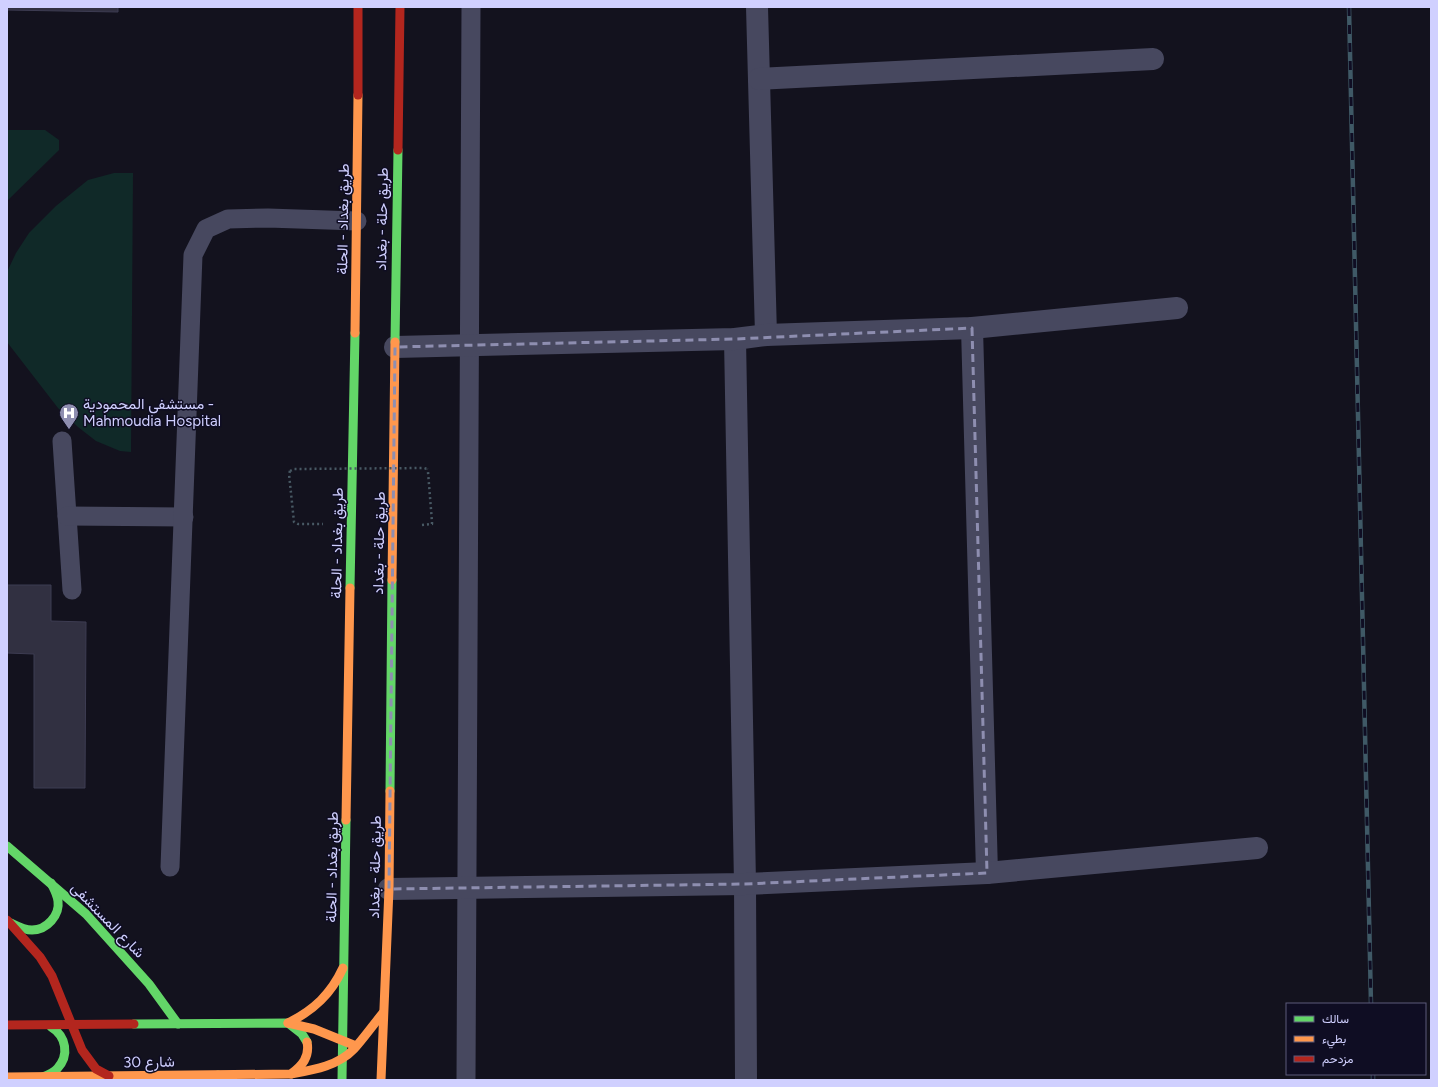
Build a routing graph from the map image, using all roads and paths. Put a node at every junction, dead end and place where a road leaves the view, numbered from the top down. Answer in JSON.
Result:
{"nodes":[{"id":1,"x":358,"y":7,"type":"edge"},
{"id":2,"x":400,"y":7,"type":"edge"},
{"id":3,"x":471,"y":7,"type":"edge"},
{"id":4,"x":757,"y":7,"type":"edge"},
{"id":5,"x":1153,"y":59,"type":"dead end"},
{"id":6,"x":759,"y":78,"type":"junction"},
{"id":7,"x":357,"y":221,"type":"junction"},
{"id":8,"x":1177,"y":308,"type":"dead end"},
{"id":9,"x":972,"y":328,"type":"junction"},
{"id":10,"x":766,"y":335,"type":"junction"},
{"id":11,"x":734,"y":339,"type":"junction"},
{"id":12,"x":470,"y":345,"type":"junction"},
{"id":13,"x":395,"y":348,"type":"junction"},
{"id":14,"x":62,"y":441,"type":"dead end"},
{"id":15,"x":67,"y":516,"type":"junction"},
{"id":16,"x":184,"y":517,"type":"junction"},
{"id":17,"x":294,"y":522,"type":"dead end"},
{"id":18,"x":432,"y":524,"type":"dead end"},
{"id":19,"x":72,"y":590,"type":"dead end"},
{"id":20,"x":7,"y":846,"type":"edge"},
{"id":21,"x":1257,"y":848,"type":"dead end"},
{"id":22,"x":170,"y":866,"type":"dead end"},
{"id":23,"x":987,"y":873,"type":"junction"},
{"id":24,"x":51,"y":883,"type":"junction"},
{"id":25,"x":745,"y":884,"type":"junction"},
{"id":26,"x":467,"y":888,"type":"junction"},
{"id":27,"x":390,"y":889,"type":"junction"},
{"id":28,"x":9,"y":922,"type":"edge"},
{"id":29,"x":345,"y":965,"type":"junction"},
{"id":30,"x":58,"y":991,"type":"junction"},
{"id":31,"x":344,"y":1008,"type":"junction"},
{"id":32,"x":383,"y":1014,"type":"junction"},
{"id":33,"x":353,"y":1020,"type":"dead end"},
{"id":34,"x":376,"y":1021,"type":"junction"},
{"id":35,"x":178,"y":1024,"type":"junction"},
{"id":36,"x":288,"y":1024,"type":"junction"},
{"id":37,"x":362,"y":1024,"type":"dead end"},
{"id":38,"x":7,"y":1025,"type":"edge"},
{"id":39,"x":40,"y":1025,"type":"junction"},
{"id":40,"x":71,"y":1025,"type":"junction"},
{"id":41,"x":108,"y":1025,"type":"junction"},
{"id":42,"x":95,"y":1031,"type":"dead end"},
{"id":43,"x":343,"y":1041,"type":"junction"},
{"id":44,"x":88,"y":1043,"type":"dead end"},
{"id":45,"x":360,"y":1050,"type":"junction"},
{"id":46,"x":372,"y":1055,"type":"dead end"},
{"id":47,"x":88,"y":1057,"type":"junction"},
{"id":48,"x":343,"y":1062,"type":"junction"},
{"id":49,"x":382,"y":1066,"type":"junction"},
{"id":50,"x":291,"y":1074,"type":"junction"},
{"id":51,"x":7,"y":1077,"type":"edge"},
{"id":52,"x":43,"y":1077,"type":"junction"},
{"id":53,"x":113,"y":1077,"type":"edge"},
{"id":54,"x":221,"y":1078,"type":"edge"},
{"id":55,"x":342,"y":1080,"type":"edge"},
{"id":56,"x":381,"y":1080,"type":"edge"},
{"id":57,"x":466,"y":1080,"type":"edge"},
{"id":58,"x":746,"y":1080,"type":"edge"}],
"edges":[{"from":1,"to":7,"type":"main road","name":"طريق بغداد - الحلة"},
{"from":2,"to":13,"type":"main road","name":"طريق حلة - بغداد"},
{"from":3,"to":12,"type":"lane"},
{"from":4,"to":6,"type":"street"},
{"from":5,"to":6,"type":"street"},
{"from":6,"to":10,"type":"street"},
{"from":7,"to":16,"type":"lane"},
{"from":7,"to":29,"type":"main road","name":"طريق بغداد - الحلة"},
{"from":8,"to":9,"type":"street"},
{"from":9,"to":10,"type":"street"},
{"from":9,"to":23,"type":"street"},
{"from":10,"to":11,"type":"street"},
{"from":11,"to":12,"type":"street"},
{"from":11,"to":25,"type":"street"},
{"from":12,"to":13,"type":"street"},
{"from":12,"to":26,"type":"lane"},
{"from":13,"to":27,"type":"main road","name":"طريق حلة - بغداد"},
{"from":14,"to":15,"type":"lane"},
{"from":15,"to":16,"type":"lane"},
{"from":15,"to":19,"type":"lane"},
{"from":16,"to":22,"type":"lane"},
{"from":17,"to":18,"type":"path","bridge":true},
{"from":20,"to":24,"type":"main road","name":"شارع المستشفى"},
{"from":21,"to":23,"type":"street"},
{"from":23,"to":25,"type":"street"},
{"from":24,"to":28,"type":"main road"},
{"from":24,"to":35,"type":"main road","name":"شارع المستشفى"},
{"from":25,"to":26,"type":"street"},
{"from":25,"to":58,"type":"street"},
{"from":26,"to":27,"type":"street"},
{"from":26,"to":57,"type":"lane"},
{"from":27,"to":32,"type":"main road","name":"طريق حلة - بغداد"},
{"from":28,"to":30,"type":"main road"},
{"from":29,"to":31,"type":"main road","name":"طريق بغداد - الحلة"},
{"from":29,"to":36,"type":"main road"},
{"from":30,"to":39,"type":"main road"},
{"from":30,"to":40,"type":"main road"},
{"from":31,"to":33,"type":"main road"},
{"from":31,"to":43,"type":"main road","name":"طريق بغداد - الحلة"},
{"from":32,"to":34,"type":"main road"},
{"from":32,"to":49,"type":"main road","name":"طريق حلة - بغداد"},
{"from":34,"to":37,"type":"main road"},
{"from":34,"to":45,"type":"main road"},
{"from":35,"to":36,"type":"main road"},
{"from":35,"to":41,"type":"main road"},
{"from":36,"to":43,"type":"main road"},
{"from":36,"to":50,"type":"main road"},
{"from":38,"to":39,"type":"main road"},
{"from":39,"to":40,"type":"main road"},
{"from":39,"to":52,"type":"main road"},
{"from":40,"to":41,"type":"main road"},
{"from":40,"to":47,"type":"main road"},
{"from":41,"to":42,"type":"main road"},
{"from":43,"to":45,"type":"main road"},
{"from":43,"to":48,"type":"main road","name":"طريق بغداد - الحلة"},
{"from":44,"to":47,"type":"main road"},
{"from":45,"to":48,"type":"main road"},
{"from":46,"to":49,"type":"main road"},
{"from":47,"to":53,"type":"main road"},
{"from":48,"to":50,"type":"main road","name":"شارع 30"},
{"from":48,"to":55,"type":"main road","name":"طريق بغداد - الحلة"},
{"from":49,"to":56,"type":"main road","name":"طريق حلة - بغداد"},
{"from":50,"to":54,"type":"main road","name":"شارع 30"},
{"from":51,"to":52,"type":"main road","name":"شارع 30"},
{"from":52,"to":53,"type":"main road","name":"شارع 30"},
{"from":53,"to":54,"type":"main road","name":"شارع 30"}]}
